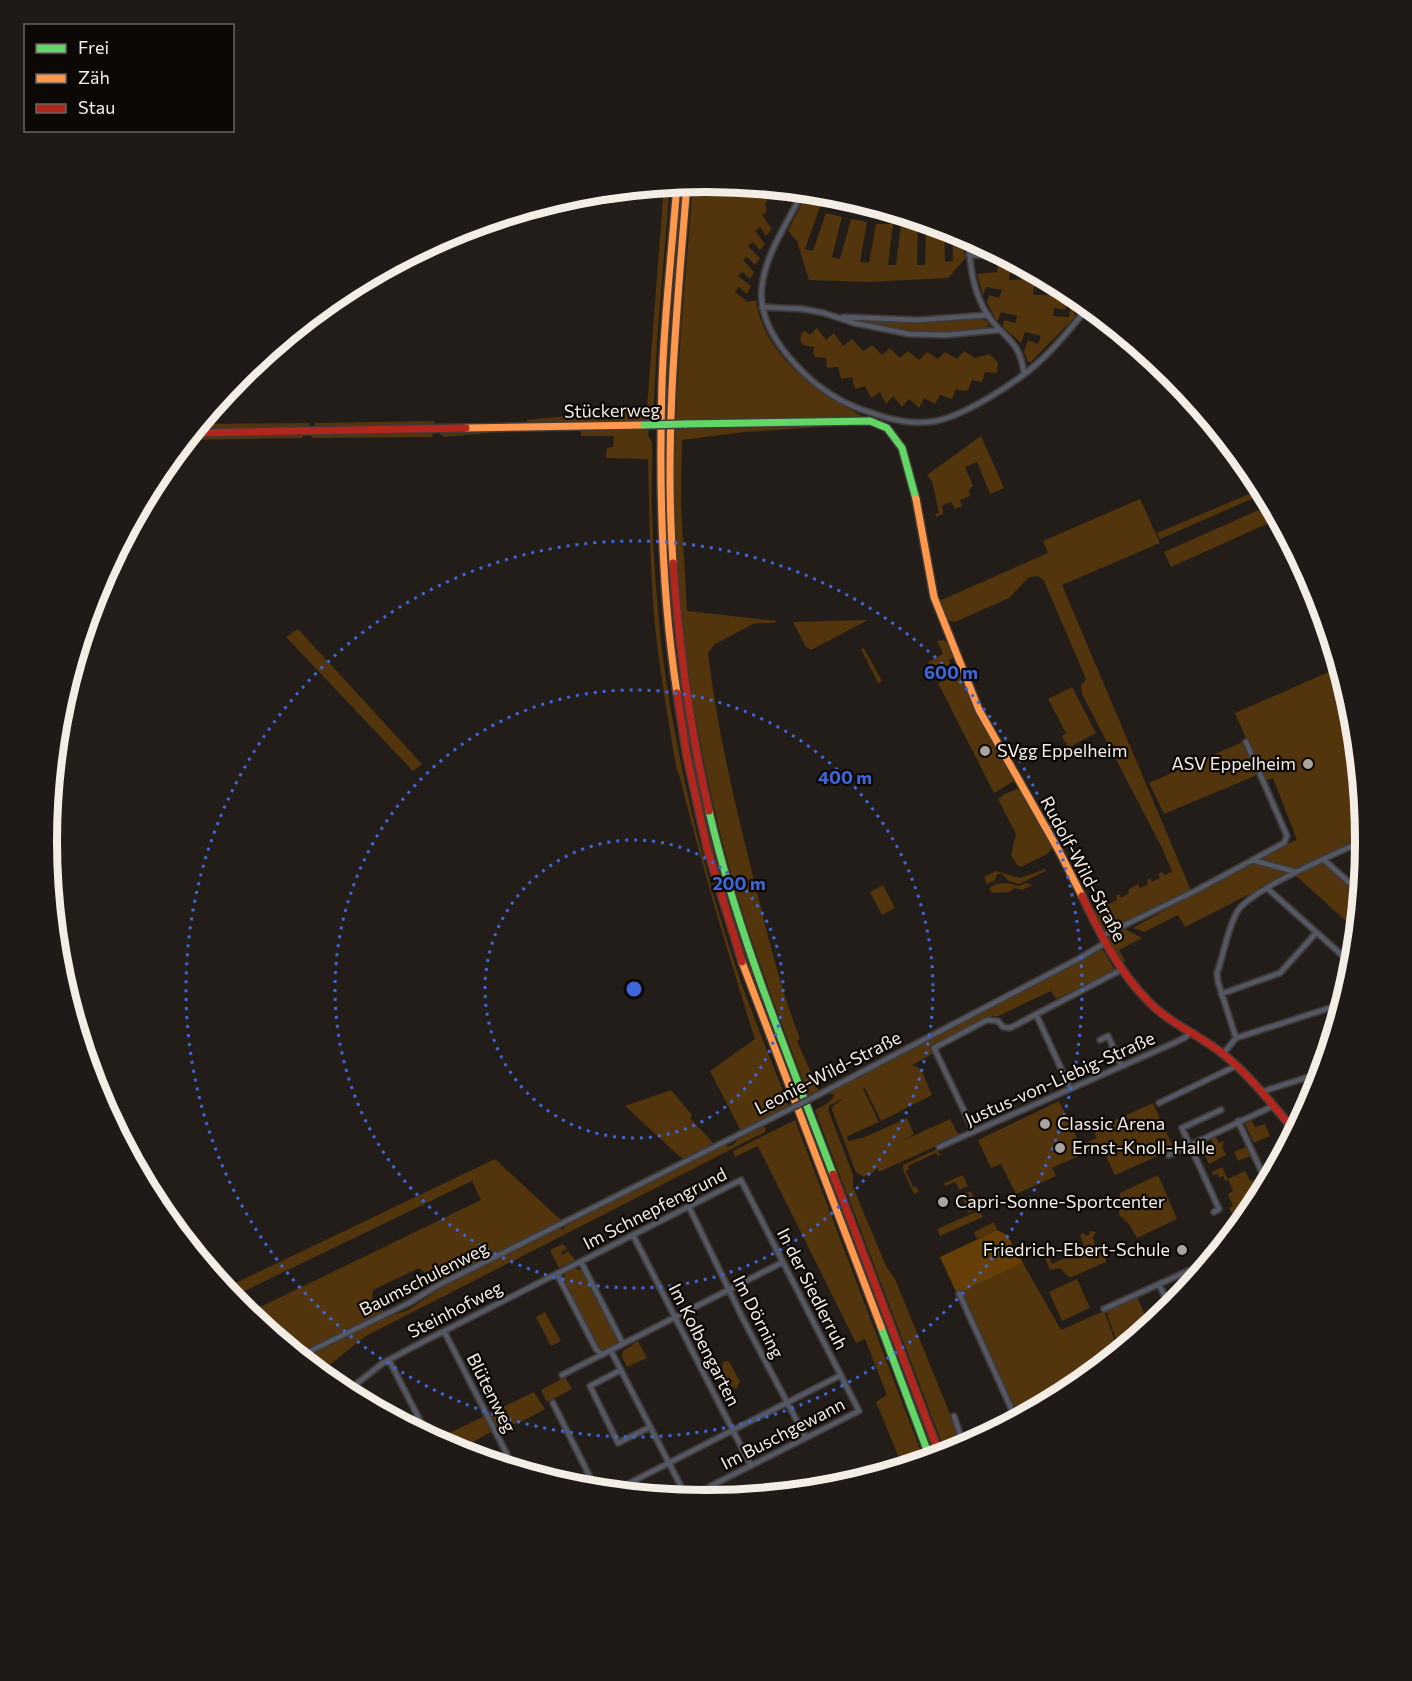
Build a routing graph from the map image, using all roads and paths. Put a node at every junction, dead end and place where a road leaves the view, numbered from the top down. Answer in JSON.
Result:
{"nodes":[{"id":1,"x":676,"y":192,"type":"edge"},
{"id":2,"x":686,"y":192,"type":"edge"},
{"id":3,"x":800,"y":199,"type":"edge"},
{"id":4,"x":969,"y":247,"type":"edge"},
{"id":5,"x":969,"y":255,"type":"junction"},
{"id":6,"x":987,"y":256,"type":"edge"},
{"id":7,"x":762,"y":307,"type":"junction"},
{"id":8,"x":1081,"y":311,"type":"edge"},
{"id":9,"x":1083,"y":314,"type":"joint"},
{"id":10,"x":988,"y":315,"type":"junction"},
{"id":11,"x":840,"y":318,"type":"junction"},
{"id":12,"x":999,"y":330,"type":"junction"},
{"id":13,"x":1024,"y":373,"type":"junction"},
{"id":14,"x":201,"y":433,"type":"edge"},
{"id":15,"x":927,"y":564,"type":"joint"},
{"id":16,"x":1246,"y":742,"type":"dead end"},
{"id":17,"x":1355,"y":845,"type":"edge"},
{"id":18,"x":1252,"y":860,"type":"junction"},
{"id":19,"x":1324,"y":860,"type":"junction"},
{"id":20,"x":1297,"y":872,"type":"junction"},
{"id":21,"x":1354,"y":886,"type":"edge"},
{"id":22,"x":1267,"y":888,"type":"junction"},
{"id":23,"x":1316,"y":933,"type":"junction"},
{"id":24,"x":1104,"y":939,"type":"junction"},
{"id":25,"x":1344,"y":958,"type":"edge"},
{"id":26,"x":1121,"y":970,"type":"junction"},
{"id":27,"x":1221,"y":994,"type":"junction"},
{"id":28,"x":1333,"y":1007,"type":"edge"},
{"id":29,"x":1036,"y":1014,"type":"junction"},
{"id":30,"x":1190,"y":1032,"type":"junction"},
{"id":31,"x":1236,"y":1038,"type":"junction"},
{"id":32,"x":1100,"y":1040,"type":"dead end"},
{"id":33,"x":1223,"y":1054,"type":"junction"},
{"id":34,"x":1121,"y":1065,"type":"junction"},
{"id":35,"x":1236,"y":1066,"type":"junction"},
{"id":36,"x":1311,"y":1076,"type":"edge"},
{"id":37,"x":1070,"y":1088,"type":"junction"},
{"id":38,"x":1261,"y":1092,"type":"junction"},
{"id":39,"x":1159,"y":1103,"type":"dead end"},
{"id":40,"x":1273,"y":1106,"type":"junction"},
{"id":41,"x":1221,"y":1110,"type":"dead end"},
{"id":42,"x":1238,"y":1121,"type":"junction"},
{"id":43,"x":1290,"y":1125,"type":"edge"},
{"id":44,"x":974,"y":1132,"type":"junction"},
{"id":45,"x":1189,"y":1145,"type":"junction"},
{"id":46,"x":939,"y":1147,"type":"dead end"},
{"id":47,"x":1168,"y":1155,"type":"dead end"},
{"id":48,"x":1263,"y":1174,"type":"edge"},
{"id":49,"x":741,"y":1180,"type":"joint"},
{"id":50,"x":689,"y":1207,"type":"junction"},
{"id":51,"x":1214,"y":1212,"type":"dead end"},
{"id":52,"x":560,"y":1224,"type":"joint"},
{"id":53,"x":633,"y":1235,"type":"junction"},
{"id":54,"x":581,"y":1262,"type":"junction"},
{"id":55,"x":783,"y":1262,"type":"junction"},
{"id":56,"x":1194,"y":1268,"type":"edge"},
{"id":57,"x":557,"y":1274,"type":"junction"},
{"id":58,"x":1159,"y":1284,"type":"junction"},
{"id":59,"x":729,"y":1290,"type":"junction"},
{"id":60,"x":959,"y":1293,"type":"dead end"},
{"id":61,"x":1166,"y":1298,"type":"edge"},
{"id":62,"x":1104,"y":1309,"type":"dead end"},
{"id":63,"x":675,"y":1318,"type":"junction"},
{"id":64,"x":444,"y":1331,"type":"junction"},
{"id":65,"x":623,"y":1344,"type":"junction"},
{"id":66,"x":611,"y":1351,"type":"junction"},
{"id":67,"x":308,"y":1352,"type":"edge"},
{"id":68,"x":602,"y":1355,"type":"junction"},
{"id":69,"x":389,"y":1360,"type":"junction"},
{"id":70,"x":621,"y":1370,"type":"junction"},
{"id":71,"x":562,"y":1376,"type":"dead end"},
{"id":72,"x":841,"y":1376,"type":"junction"},
{"id":73,"x":354,"y":1386,"type":"edge"},
{"id":74,"x":553,"y":1403,"type":"dead end"},
{"id":75,"x":786,"y":1403,"type":"junction"},
{"id":76,"x":859,"y":1411,"type":"joint"},
{"id":77,"x":1013,"y":1412,"type":"edge"},
{"id":78,"x":954,"y":1416,"type":"dead end"},
{"id":79,"x":422,"y":1424,"type":"edge"},
{"id":80,"x":651,"y":1427,"type":"junction"},
{"id":81,"x":732,"y":1430,"type":"junction"},
{"id":82,"x":962,"y":1437,"type":"edge"},
{"id":83,"x":806,"y":1438,"type":"junction"},
{"id":84,"x":937,"y":1447,"type":"edge"},
{"id":85,"x":927,"y":1450,"type":"edge"},
{"id":86,"x":509,"y":1459,"type":"edge"},
{"id":87,"x":669,"y":1463,"type":"junction"},
{"id":88,"x":751,"y":1466,"type":"junction"},
{"id":89,"x":591,"y":1479,"type":"edge"},
{"id":90,"x":627,"y":1485,"type":"edge"},
{"id":91,"x":682,"y":1489,"type":"edge"},
{"id":92,"x":703,"y":1490,"type":"edge"}],
"edges":[{"from":1,"to":85,"type":"main road"},
{"from":2,"to":84,"type":"main road"},
{"from":3,"to":7,"type":"street"},
{"from":4,"to":5,"type":"street"},
{"from":5,"to":6,"type":"street"},
{"from":5,"to":10,"type":"street"},
{"from":7,"to":11,"type":"street"},
{"from":7,"to":13,"type":"street"},
{"from":8,"to":9,"type":"street"},
{"from":9,"to":13,"type":"street"},
{"from":10,"to":11,"type":"street"},
{"from":10,"to":12,"type":"street"},
{"from":11,"to":12,"type":"street"},
{"from":12,"to":13,"type":"street"},
{"from":14,"to":15,"type":"main road","name":"Stückerweg","bridge":true},
{"from":15,"to":24,"type":"main road","name":"Rudolf-Wild-Straße"},
{"from":16,"to":18,"type":"street","name":"Leonie-Wild-Straße"},
{"from":17,"to":19,"type":"street"},
{"from":18,"to":20,"type":"street"},
{"from":18,"to":24,"type":"street","name":"Leonie-Wild-Straße"},
{"from":19,"to":20,"type":"street"},
{"from":19,"to":21,"type":"street"},
{"from":20,"to":22,"type":"street"},
{"from":22,"to":23,"type":"street"},
{"from":22,"to":27,"type":"street"},
{"from":23,"to":25,"type":"street"},
{"from":23,"to":27,"type":"street"},
{"from":24,"to":26,"type":"main road","name":"Rudolf-Wild-Straße"},
{"from":24,"to":52,"type":"street","name":"Leonie-Wild-Straße","bridge":true},
{"from":26,"to":29,"type":"street"},
{"from":26,"to":30,"type":"main road","name":"Rudolf-Wild-Straße"},
{"from":27,"to":31,"type":"street"},
{"from":28,"to":31,"type":"street"},
{"from":29,"to":37,"type":"street"},
{"from":29,"to":44,"type":"street"},
{"from":30,"to":33,"type":"main road","name":"Rudolf-Wild-Straße"},
{"from":30,"to":34,"type":"street","name":"Justus-von-Liebig-Straße"},
{"from":31,"to":33,"type":"street"},
{"from":32,"to":34,"type":"street"},
{"from":33,"to":35,"type":"main road","name":"Rudolf-Wild-Straße"},
{"from":34,"to":37,"type":"street","name":"Justus-von-Liebig-Straße"},
{"from":35,"to":38,"type":"main road","name":"Rudolf-Wild-Straße"},
{"from":35,"to":39,"type":"street"},
{"from":36,"to":38,"type":"street"},
{"from":37,"to":44,"type":"street","name":"Justus-von-Liebig-Straße"},
{"from":38,"to":40,"type":"main road","name":"Rudolf-Wild-Straße"},
{"from":40,"to":42,"type":"street"},
{"from":40,"to":43,"type":"main road","name":"Rudolf-Wild-Straße"},
{"from":41,"to":45,"type":"street"},
{"from":42,"to":45,"type":"street"},
{"from":42,"to":48,"type":"street"},
{"from":44,"to":46,"type":"street","name":"Justus-von-Liebig-Straße"},
{"from":45,"to":47,"type":"street"},
{"from":45,"to":51,"type":"street"},
{"from":49,"to":50,"type":"street","name":"Im Schnepfengrund"},
{"from":49,"to":55,"type":"street","name":"In der Siedlerruh"},
{"from":50,"to":53,"type":"street","name":"Im Schnepfengrund"},
{"from":50,"to":59,"type":"street","name":"Im Dörning"},
{"from":52,"to":67,"type":"street","name":"Baumschulenweg"},
{"from":53,"to":54,"type":"street","name":"Im Schnepfengrund"},
{"from":53,"to":63,"type":"street","name":"Im Kolbengarten"},
{"from":54,"to":57,"type":"street","name":"Steinhofweg"},
{"from":54,"to":65,"type":"street"},
{"from":55,"to":59,"type":"street"},
{"from":55,"to":72,"type":"street","name":"In der Siedlerruh"},
{"from":56,"to":58,"type":"street"},
{"from":57,"to":64,"type":"street","name":"Steinhofweg"},
{"from":57,"to":68,"type":"street"},
{"from":58,"to":61,"type":"street"},
{"from":58,"to":62,"type":"street"},
{"from":59,"to":63,"type":"street"},
{"from":59,"to":75,"type":"street","name":"Im Dörning"},
{"from":60,"to":77,"type":"street"},
{"from":63,"to":65,"type":"street"},
{"from":63,"to":81,"type":"street","name":"Im Kolbengarten"},
{"from":64,"to":69,"type":"street","name":"Steinhofweg"},
{"from":64,"to":86,"type":"street","name":"Blütenweg"},
{"from":65,"to":66,"type":"street"},
{"from":66,"to":68,"type":"street"},
{"from":66,"to":70,"type":"street"},
{"from":68,"to":71,"type":"street"},
{"from":69,"to":73,"type":"street","name":"Steinhofweg"},
{"from":69,"to":79,"type":"street"},
{"from":70,"to":80,"type":"street"},
{"from":70,"to":80,"type":"street"},
{"from":72,"to":75,"type":"street"},
{"from":72,"to":76,"type":"street","name":"In der Siedlerruh"},
{"from":74,"to":89,"type":"street"},
{"from":75,"to":81,"type":"street"},
{"from":75,"to":83,"type":"street","name":"Im Dörning"},
{"from":76,"to":83,"type":"street","name":"Im Buschgewann"},
{"from":78,"to":82,"type":"street"},
{"from":80,"to":87,"type":"street"},
{"from":81,"to":87,"type":"street"},
{"from":81,"to":88,"type":"street","name":"Im Kolbengarten"},
{"from":83,"to":88,"type":"street","name":"Im Buschgewann"},
{"from":87,"to":90,"type":"street"},
{"from":87,"to":91,"type":"street"},
{"from":88,"to":92,"type":"street","name":"Im Buschgewann"}]}
